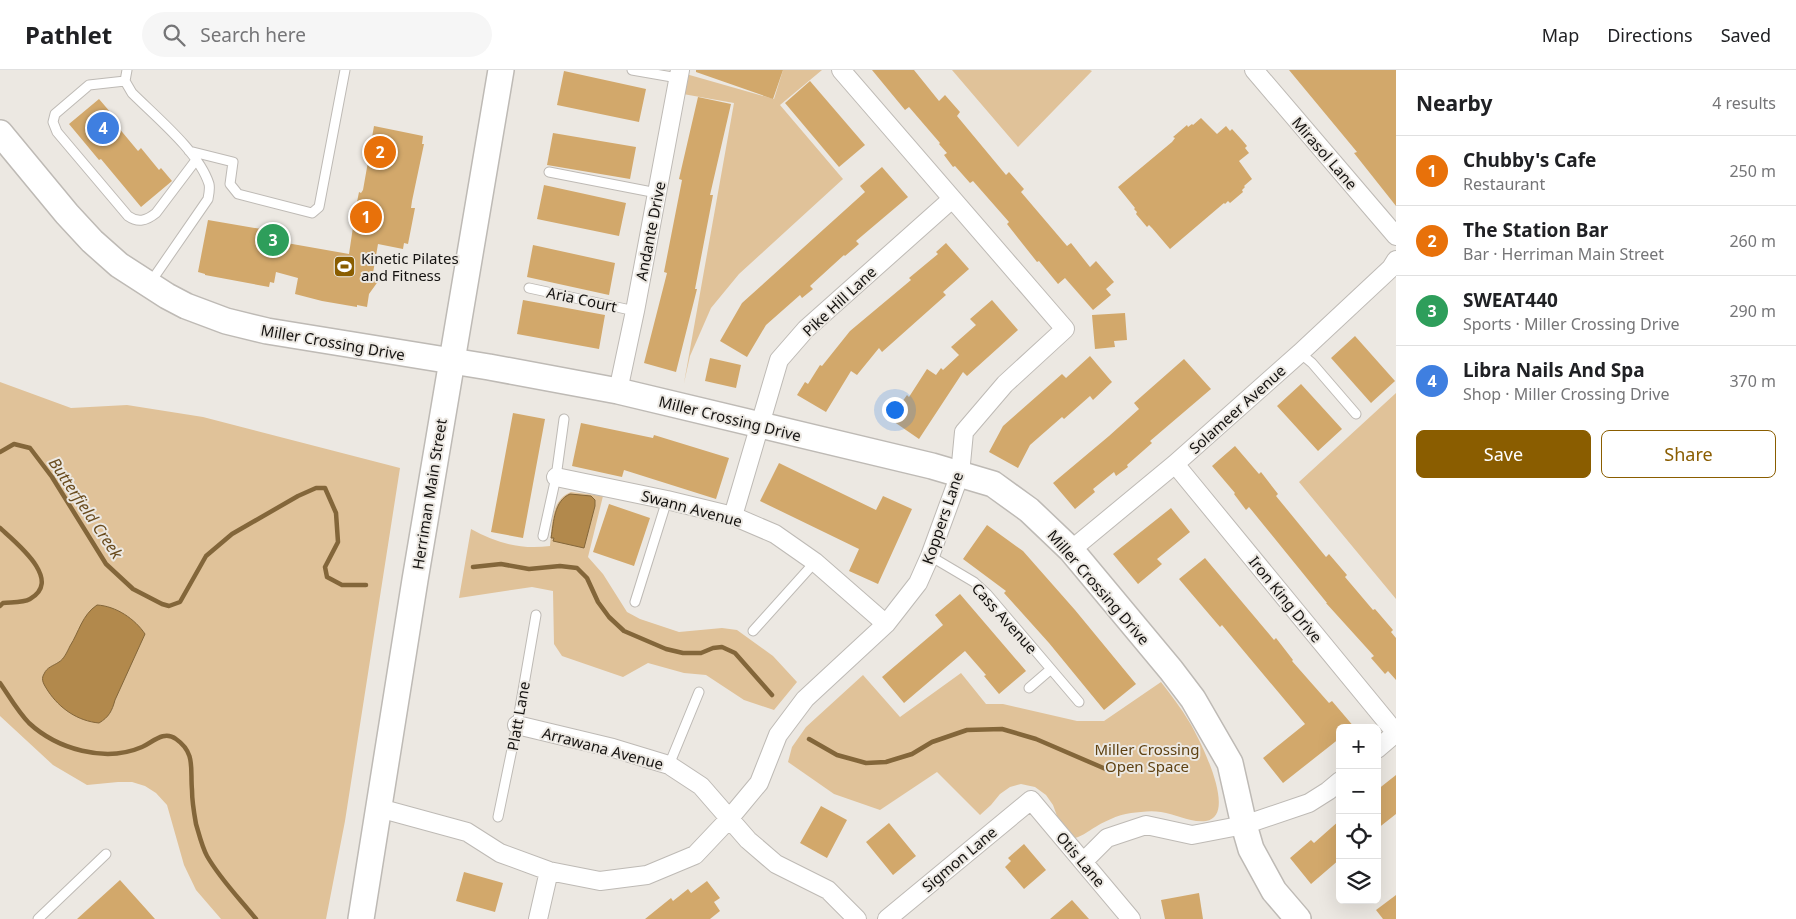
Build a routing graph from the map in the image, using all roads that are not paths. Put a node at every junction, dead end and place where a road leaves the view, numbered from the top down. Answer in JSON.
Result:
{"nodes":[{"id":1,"x":127,"y":70,"type":"edge"},
{"id":2,"x":344,"y":70,"type":"edge"},
{"id":3,"x":501,"y":70,"type":"edge"},
{"id":4,"x":632,"y":70,"type":"edge"},
{"id":5,"x":841,"y":70,"type":"edge"},
{"id":6,"x":1254,"y":70,"type":"edge"},
{"id":7,"x":679,"y":74,"type":"edge"},
{"id":8,"x":125,"y":81,"type":"junction"},
{"id":9,"x":0,"y":134,"type":"edge"},
{"id":10,"x":189,"y":150,"type":"junction"},
{"id":11,"x":196,"y":160,"type":"junction"},
{"id":12,"x":549,"y":172,"type":"dead end"},
{"id":13,"x":657,"y":193,"type":"junction"},
{"id":14,"x":952,"y":200,"type":"junction"},
{"id":15,"x":1396,"y":236,"type":"edge"},
{"id":16,"x":1396,"y":260,"type":"edge"},
{"id":17,"x":148,"y":286,"type":"junction"},
{"id":18,"x":528,"y":288,"type":"dead end"},
{"id":19,"x":635,"y":311,"type":"junction"},
{"id":20,"x":1300,"y":353,"type":"junction"},
{"id":21,"x":451,"y":361,"type":"junction"},
{"id":22,"x":618,"y":391,"type":"junction"},
{"id":23,"x":1356,"y":414,"type":"dead end"},
{"id":24,"x":564,"y":419,"type":"dead end"},
{"id":25,"x":761,"y":426,"type":"junction"},
{"id":26,"x":1175,"y":464,"type":"junction"},
{"id":27,"x":960,"y":474,"type":"junction"},
{"id":28,"x":556,"y":477,"type":"junction"},
{"id":29,"x":667,"y":500,"type":"junction"},
{"id":30,"x":733,"y":516,"type":"junction"},
{"id":31,"x":543,"y":536,"type":"dead end"},
{"id":32,"x":1071,"y":550,"type":"junction"},
{"id":33,"x":930,"y":556,"type":"junction"},
{"id":34,"x":815,"y":562,"type":"junction"},
{"id":35,"x":635,"y":602,"type":"dead end"},
{"id":36,"x":536,"y":615,"type":"dead end"},
{"id":37,"x":886,"y":624,"type":"junction"},
{"id":38,"x":753,"y":631,"type":"dead end"},
{"id":39,"x":1051,"y":669,"type":"junction"},
{"id":40,"x":1029,"y":688,"type":"dead end"},
{"id":41,"x":699,"y":692,"type":"dead end"},
{"id":42,"x":1079,"y":702,"type":"dead end"},
{"id":43,"x":517,"y":725,"type":"junction"},
{"id":44,"x":1396,"y":733,"type":"edge"},
{"id":45,"x":1381,"y":746,"type":"edge"},
{"id":46,"x":669,"y":765,"type":"junction"},
{"id":47,"x":1336,"y":784,"type":"edge"},
{"id":48,"x":1031,"y":800,"type":"joint"},
{"id":49,"x":379,"y":808,"type":"junction"},
{"id":50,"x":498,"y":817,"type":"dead end"},
{"id":51,"x":728,"y":819,"type":"junction"},
{"id":52,"x":1244,"y":825,"type":"junction"},
{"id":53,"x":106,"y":854,"type":"dead end"},
{"id":54,"x":1083,"y":862,"type":"junction"},
{"id":55,"x":549,"y":871,"type":"junction"},
{"id":56,"x":38,"y":919,"type":"edge"},
{"id":57,"x":361,"y":919,"type":"edge"},
{"id":58,"x":538,"y":919,"type":"edge"},
{"id":59,"x":858,"y":919,"type":"edge"},
{"id":60,"x":887,"y":919,"type":"edge"},
{"id":61,"x":1131,"y":919,"type":"edge"},
{"id":62,"x":1298,"y":919,"type":"edge"}],
"edges":[{"from":1,"to":8,"type":"lane"},
{"from":2,"to":10,"type":"lane"},
{"from":3,"to":21,"type":"street","name":"Herriman Main Street"},
{"from":4,"to":7,"type":"lane"},
{"from":5,"to":14,"type":"street","name":"Koppers Lane"},
{"from":6,"to":15,"type":"street","name":"Mirasol Lane"},
{"from":7,"to":13,"type":"street","name":"Andante Drive"},
{"from":8,"to":10,"type":"lane"},
{"from":8,"to":11,"type":"lane"},
{"from":9,"to":17,"type":"street","name":"Miller Crossing Drive"},
{"from":10,"to":11,"type":"lane"},
{"from":11,"to":17,"type":"lane"},
{"from":12,"to":13,"type":"lane"},
{"from":13,"to":19,"type":"street","name":"Andante Drive"},
{"from":14,"to":25,"type":"street","name":"Pike Hill Lane"},
{"from":14,"to":27,"type":"street","name":"Koppers Lane"},
{"from":16,"to":20,"type":"street","name":"Solameer Avenue"},
{"from":17,"to":21,"type":"street","name":"Miller Crossing Drive"},
{"from":18,"to":19,"type":"lane","name":"Aria Court"},
{"from":19,"to":22,"type":"street","name":"Andante Drive"},
{"from":20,"to":23,"type":"lane"},
{"from":20,"to":26,"type":"street","name":"Solameer Avenue"},
{"from":21,"to":22,"type":"street","name":"Miller Crossing Drive"},
{"from":21,"to":49,"type":"street","name":"Herriman Main Street"},
{"from":22,"to":25,"type":"street","name":"Miller Crossing Drive"},
{"from":24,"to":28,"type":"lane"},
{"from":25,"to":27,"type":"street","name":"Miller Crossing Drive"},
{"from":25,"to":30,"type":"street","name":"Pike Hill Lane"},
{"from":26,"to":32,"type":"street","name":"Solameer Avenue"},
{"from":26,"to":44,"type":"street","name":"Iron King Drive"},
{"from":27,"to":32,"type":"street","name":"Miller Crossing Drive"},
{"from":27,"to":33,"type":"street","name":"Koppers Lane"},
{"from":28,"to":29,"type":"street","name":"Swann Avenue"},
{"from":28,"to":31,"type":"lane"},
{"from":29,"to":30,"type":"street","name":"Swann Avenue"},
{"from":29,"to":35,"type":"lane"},
{"from":30,"to":34,"type":"street","name":"Swann Avenue"},
{"from":32,"to":52,"type":"street","name":"Miller Crossing Drive"},
{"from":33,"to":37,"type":"street","name":"Koppers Lane"},
{"from":33,"to":39,"type":"lane","name":"Cass Avenue"},
{"from":34,"to":37,"type":"street","name":"Swann Avenue"},
{"from":34,"to":38,"type":"lane"},
{"from":36,"to":43,"type":"lane","name":"Platt Lane"},
{"from":37,"to":51,"type":"street","name":"Koppers Lane"},
{"from":39,"to":40,"type":"lane"},
{"from":39,"to":42,"type":"lane","name":"Cass Avenue"},
{"from":41,"to":46,"type":"lane"},
{"from":43,"to":46,"type":"street","name":"Arrawana Avenue"},
{"from":43,"to":50,"type":"lane","name":"Platt Lane"},
{"from":44,"to":45,"type":"street"},
{"from":46,"to":51,"type":"street","name":"Arrawana Avenue"},
{"from":47,"to":52,"type":"street"},
{"from":48,"to":54,"type":"street","name":"Otis Lane"},
{"from":48,"to":60,"type":"street","name":"Sigmon Lane"},
{"from":49,"to":55,"type":"street","name":"Koppers Lane"},
{"from":49,"to":57,"type":"street","name":"Herriman Main Street"},
{"from":51,"to":55,"type":"street","name":"Koppers Lane"},
{"from":51,"to":59,"type":"street","name":"Arrawana Avenue"},
{"from":52,"to":54,"type":"street"},
{"from":52,"to":62,"type":"street","name":"Miller Crossing Drive"},
{"from":53,"to":56,"type":"lane"},
{"from":54,"to":61,"type":"street","name":"Otis Lane"},
{"from":55,"to":58,"type":"street"}]}
